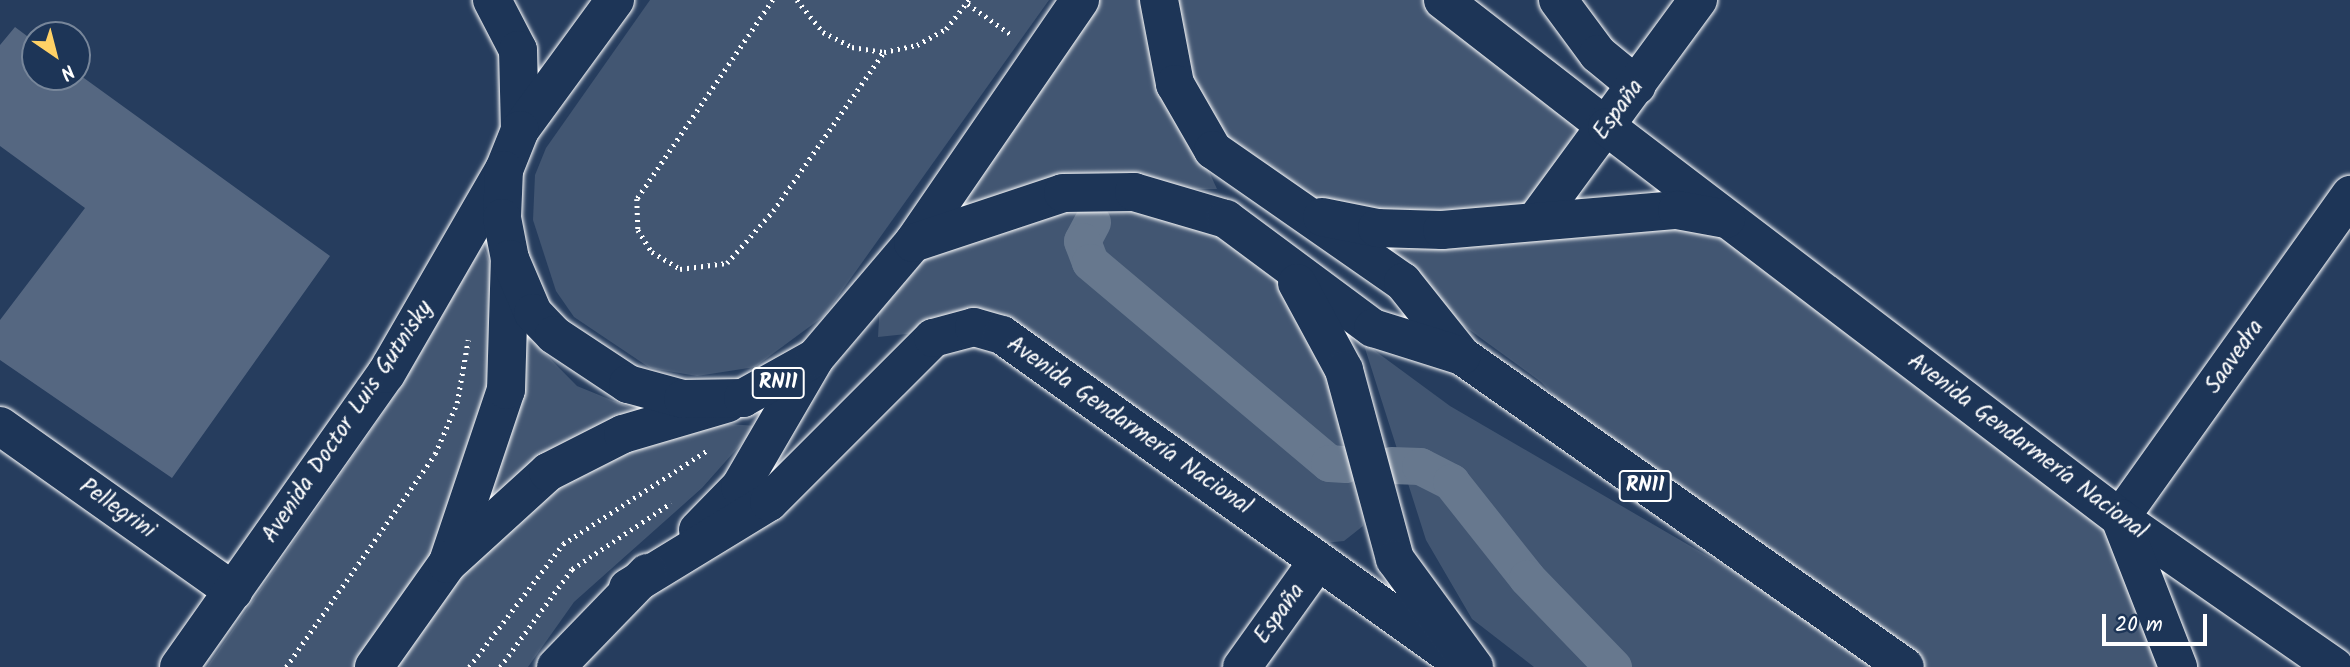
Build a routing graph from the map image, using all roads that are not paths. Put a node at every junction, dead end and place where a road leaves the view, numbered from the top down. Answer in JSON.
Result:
{"nodes":[{"id":1,"x":492,"y":0,"type":"edge"},
{"id":2,"x":615,"y":0,"type":"edge"},
{"id":3,"x":1080,"y":0,"type":"edge"},
{"id":4,"x":1159,"y":0,"type":"edge"},
{"id":5,"x":1443,"y":0,"type":"edge"},
{"id":6,"x":1558,"y":0,"type":"edge"},
{"id":7,"x":1698,"y":0,"type":"edge"},
{"id":8,"x":1637,"y":86,"type":"junction"},
{"id":9,"x":1607,"y":127,"type":"junction"},
{"id":10,"x":520,"y":130,"type":"junction"},
{"id":11,"x":504,"y":170,"type":"junction"},
{"id":12,"x":2350,"y":195,"type":"edge"},
{"id":13,"x":1300,"y":211,"type":"junction"},
{"id":14,"x":1537,"y":219,"type":"junction"},
{"id":15,"x":1726,"y":219,"type":"junction"},
{"id":16,"x":913,"y":243,"type":"junction"},
{"id":17,"x":1276,"y":257,"type":"junction"},
{"id":18,"x":510,"y":260,"type":"junction"},
{"id":19,"x":1462,"y":356,"type":"junction"},
{"id":20,"x":815,"y":358,"type":"junction"},
{"id":21,"x":743,"y":398,"type":"junction"},
{"id":22,"x":0,"y":426,"type":"edge"},
{"id":23,"x":2120,"y":518,"type":"junction"},
{"id":24,"x":1318,"y":561,"type":"junction"},
{"id":25,"x":447,"y":564,"type":"junction"},
{"id":26,"x":628,"y":588,"type":"junction"},
{"id":27,"x":233,"y":591,"type":"junction"},
{"id":28,"x":179,"y":667,"type":"edge"},
{"id":29,"x":374,"y":667,"type":"edge"},
{"id":30,"x":556,"y":667,"type":"edge"},
{"id":31,"x":1242,"y":667,"type":"edge"},
{"id":32,"x":1467,"y":667,"type":"edge"},
{"id":33,"x":1474,"y":667,"type":"edge"},
{"id":34,"x":1905,"y":667,"type":"edge"},
{"id":35,"x":2178,"y":667,"type":"edge"},
{"id":36,"x":2334,"y":667,"type":"edge"}],
"edges":[{"from":1,"to":10,"type":"main road"},
{"from":2,"to":10,"type":"main road","number":"RN11"},
{"from":3,"to":16,"type":"main road","number":"RN11"},
{"from":4,"to":13,"type":"main road","number":"RN11"},
{"from":5,"to":9,"type":"main road","name":"Avenida Gendarmería Nacional"},
{"from":6,"to":8,"type":"main road"},
{"from":7,"to":8,"type":"main road","name":"España"},
{"from":8,"to":9,"type":"main road","name":"España"},
{"from":9,"to":14,"type":"main road","name":"España"},
{"from":9,"to":15,"type":"main road","name":"Avenida Gendarmería Nacional"},
{"from":10,"to":11,"type":"main road","number":"RN11"},
{"from":11,"to":18,"type":"main road","number":"RN11"},
{"from":11,"to":27,"type":"main road","name":"Avenida Doctor Luis Gutnisky"},
{"from":12,"to":23,"type":"main road","name":"Saavedra"},
{"from":13,"to":14,"type":"main road"},
{"from":13,"to":19,"type":"main road","number":"RN11"},
{"from":14,"to":15,"type":"main road"},
{"from":15,"to":23,"type":"main road","name":"Avenida Gendarmería Nacional"},
{"from":16,"to":17,"type":"main road","number":"RN11"},
{"from":16,"to":20,"type":"main road","number":"RN11"},
{"from":17,"to":19,"type":"main road","number":"RN11"},
{"from":17,"to":33,"type":"main road"},
{"from":18,"to":21,"type":"main road","number":"RN11"},
{"from":18,"to":25,"type":"main road"},
{"from":19,"to":34,"type":"main road","number":"RN11"},
{"from":20,"to":21,"type":"main road","number":"RN11"},
{"from":20,"to":26,"type":"main road"},
{"from":21,"to":25,"type":"main road"},
{"from":22,"to":27,"type":"main road","name":"Pellegrini"},
{"from":23,"to":35,"type":"main road"},
{"from":23,"to":36,"type":"main road","name":"Avenida Gendarmería Nacional"},
{"from":24,"to":26,"type":"main road","name":"Avenida Gendarmería Nacional"},
{"from":24,"to":31,"type":"main road","name":"España"},
{"from":24,"to":32,"type":"main road","name":"Avenida Gendarmería Nacional"},
{"from":25,"to":29,"type":"main road"},
{"from":26,"to":30,"type":"main road"},
{"from":27,"to":28,"type":"main road","name":"Avenida Doctor Luis Gutnisky"}]}
